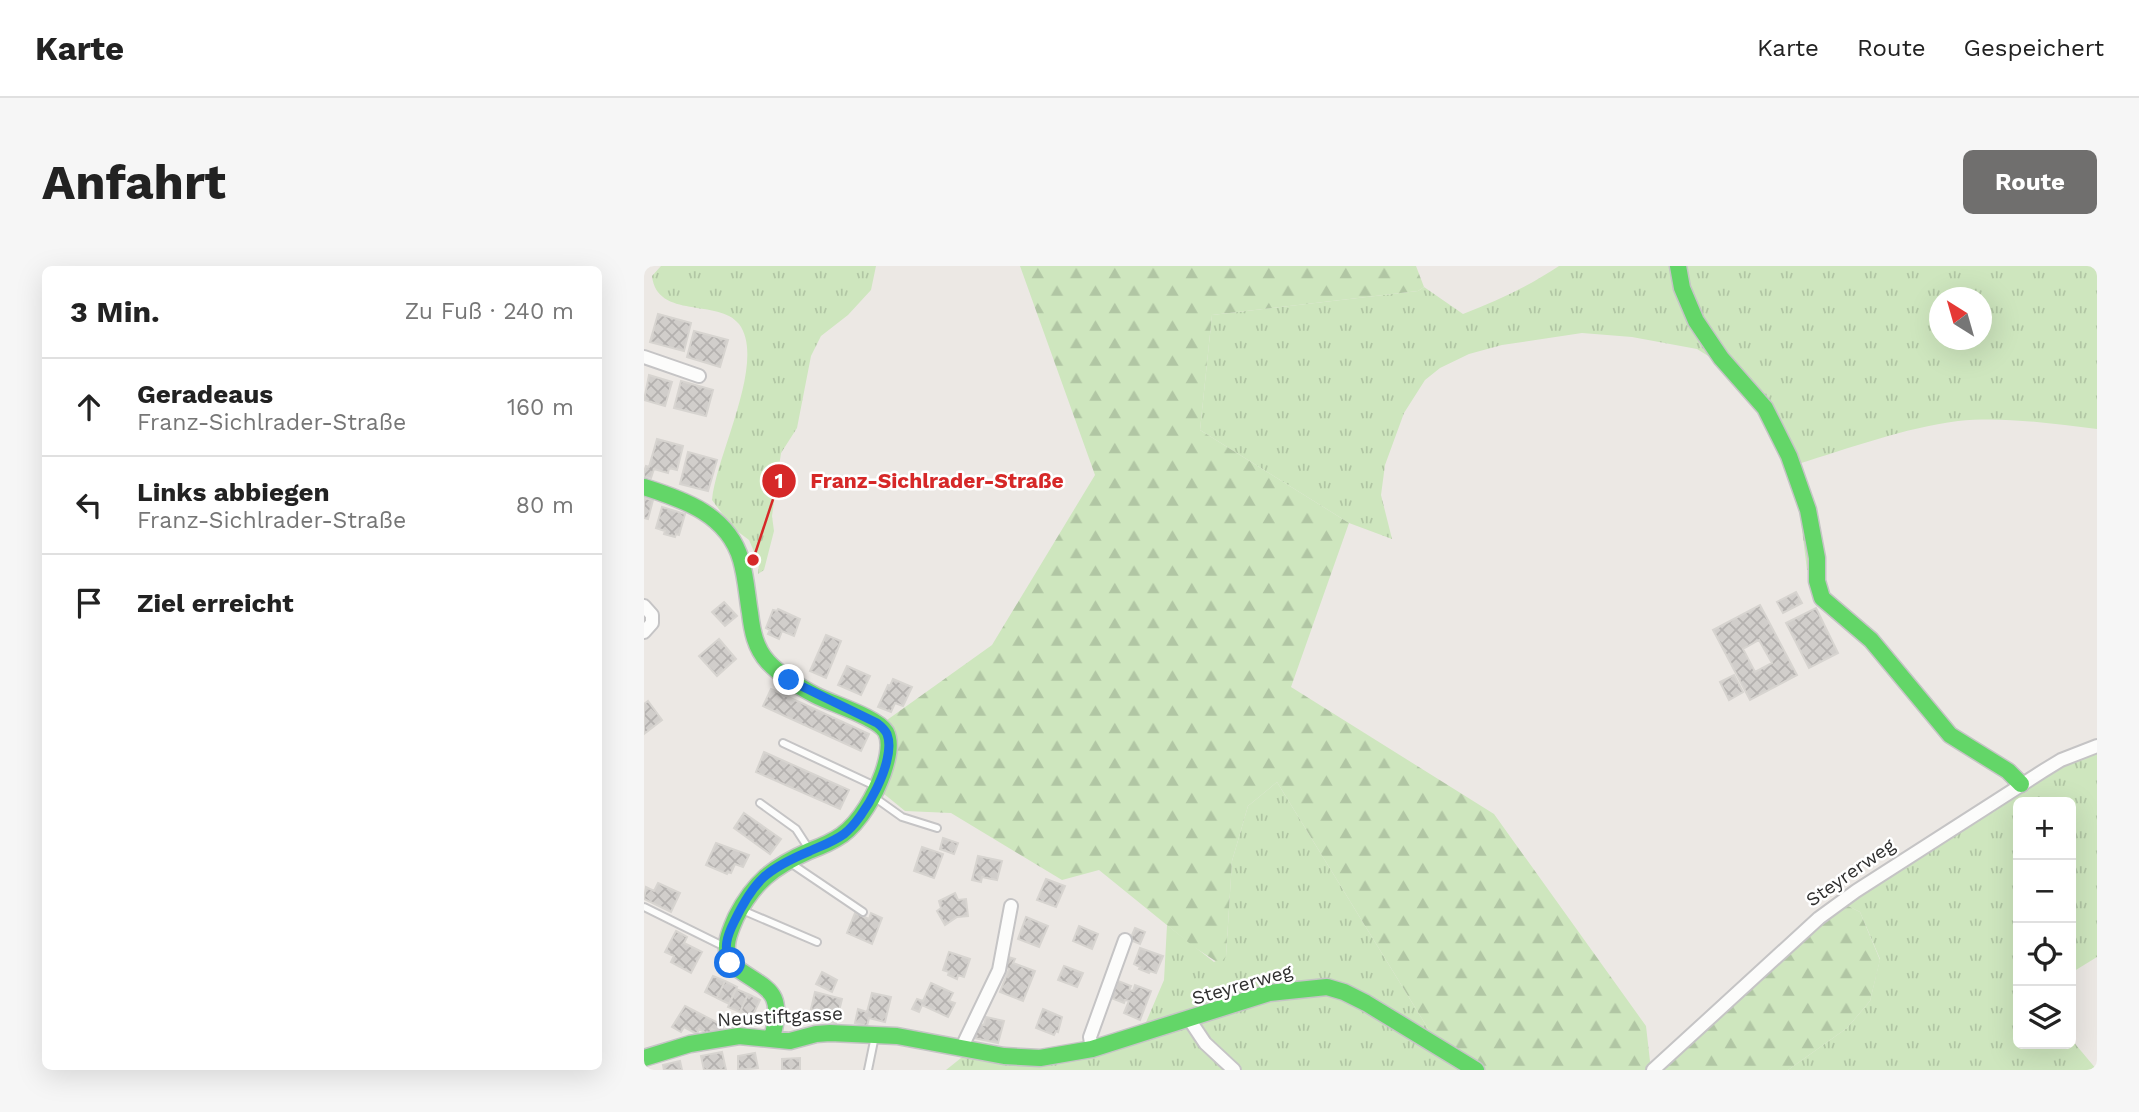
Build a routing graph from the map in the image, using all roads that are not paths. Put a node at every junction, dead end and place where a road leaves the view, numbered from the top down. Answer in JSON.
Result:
{"nodes":[{"id":1,"x":1678,"y":266,"type":"edge"},
{"id":2,"x":644,"y":357,"type":"edge"},
{"id":3,"x":699,"y":376,"type":"dead end"},
{"id":4,"x":644,"y":487,"type":"edge"},
{"id":5,"x":644,"y":606,"type":"edge"},
{"id":6,"x":644,"y":632,"type":"edge"},
{"id":7,"x":783,"y":743,"type":"dead end"},
{"id":8,"x":2097,"y":746,"type":"edge"},
{"id":9,"x":2021,"y":784,"type":"junction"},
{"id":10,"x":874,"y":791,"type":"junction"},
{"id":11,"x":760,"y":803,"type":"dead end"},
{"id":12,"x":937,"y":828,"type":"dead end"},
{"id":13,"x":809,"y":851,"type":"junction"},
{"id":14,"x":788,"y":861,"type":"junction"},
{"id":15,"x":1011,"y":906,"type":"dead end"},
{"id":16,"x":644,"y":907,"type":"edge"},
{"id":17,"x":740,"y":909,"type":"junction"},
{"id":18,"x":863,"y":912,"type":"dead end"},
{"id":19,"x":1125,"y":940,"type":"dead end"},
{"id":20,"x":817,"y":942,"type":"dead end"},
{"id":21,"x":725,"y":947,"type":"junction"},
{"id":22,"x":1189,"y":1019,"type":"junction"},
{"id":23,"x":875,"y":1034,"type":"junction"},
{"id":24,"x":772,"y":1038,"type":"junction"},
{"id":25,"x":961,"y":1049,"type":"junction"},
{"id":26,"x":1092,"y":1049,"type":"junction"},
{"id":27,"x":644,"y":1058,"type":"edge"},
{"id":28,"x":868,"y":1070,"type":"edge"},
{"id":29,"x":1234,"y":1070,"type":"edge"},
{"id":30,"x":1476,"y":1070,"type":"edge"},
{"id":31,"x":1653,"y":1070,"type":"edge"}],
"edges":[{"from":1,"to":9,"type":"street"},
{"from":2,"to":3,"type":"street"},
{"from":4,"to":10,"type":"street"},
{"from":5,"to":6,"type":"street"},
{"from":7,"to":10,"type":"lane"},
{"from":8,"to":9,"type":"street","name":"Steyrerweg"},
{"from":9,"to":31,"type":"street","name":"Steyrerweg"},
{"from":10,"to":12,"type":"lane"},
{"from":10,"to":13,"type":"street"},
{"from":11,"to":13,"type":"lane"},
{"from":13,"to":14,"type":"street"},
{"from":14,"to":17,"type":"street"},
{"from":14,"to":18,"type":"lane"},
{"from":15,"to":25,"type":"street"},
{"from":16,"to":21,"type":"lane"},
{"from":17,"to":20,"type":"lane"},
{"from":17,"to":21,"type":"street"},
{"from":19,"to":26,"type":"street"},
{"from":21,"to":24,"type":"street"},
{"from":22,"to":26,"type":"street","name":"Neustiftgasse"},
{"from":22,"to":29,"type":"street","name":"Steyrerweg"},
{"from":22,"to":30,"type":"street","name":"Steyrerweg"},
{"from":23,"to":24,"type":"street","name":"Neustiftgasse"},
{"from":23,"to":25,"type":"street","name":"Neustiftgasse"},
{"from":23,"to":28,"type":"lane"},
{"from":24,"to":27,"type":"street","name":"Neustiftgasse"},
{"from":25,"to":26,"type":"street","name":"Neustiftgasse"}]}
